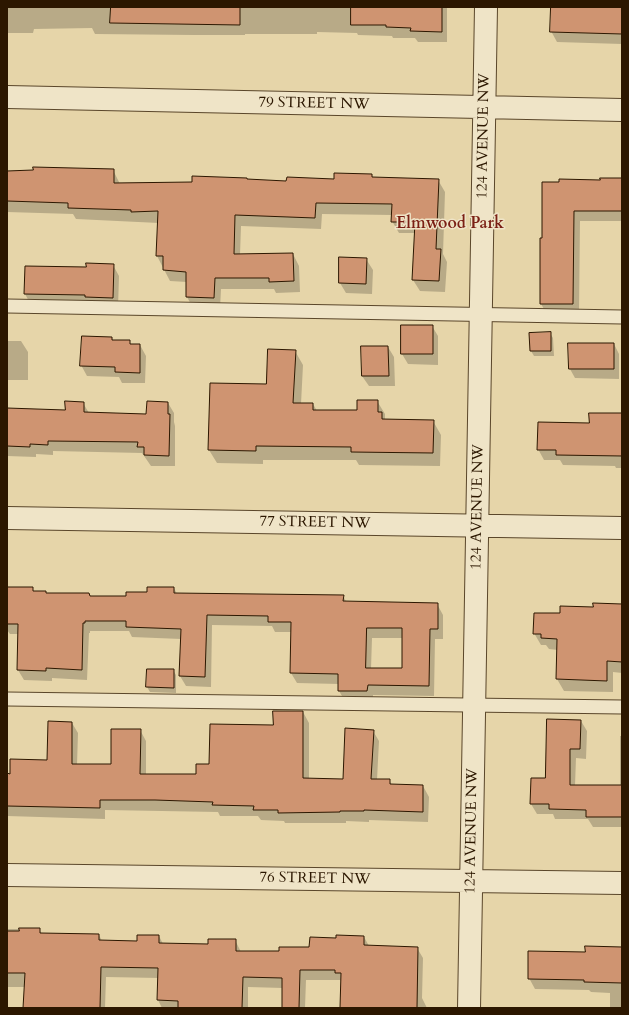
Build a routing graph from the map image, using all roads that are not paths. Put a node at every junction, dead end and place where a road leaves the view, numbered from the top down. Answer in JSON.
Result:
{"nodes":[{"id":1,"x":486,"y":7,"type":"edge"},
{"id":2,"x":7,"y":97,"type":"edge"},
{"id":3,"x":485,"y":108,"type":"junction"},
{"id":4,"x":622,"y":110,"type":"edge"},
{"id":5,"x":7,"y":306,"type":"edge"},
{"id":6,"x":481,"y":314,"type":"junction"},
{"id":7,"x":622,"y":316,"type":"edge"},
{"id":8,"x":7,"y":518,"type":"edge"},
{"id":9,"x":477,"y":525,"type":"junction"},
{"id":10,"x":622,"y":528,"type":"edge"},
{"id":11,"x":7,"y":698,"type":"edge"},
{"id":12,"x":475,"y":705,"type":"junction"},
{"id":13,"x":622,"y":707,"type":"edge"},
{"id":14,"x":7,"y":875,"type":"edge"},
{"id":15,"x":472,"y":881,"type":"junction"},
{"id":16,"x":622,"y":883,"type":"edge"},
{"id":17,"x":469,"y":1008,"type":"edge"}],
"edges":[{"from":1,"to":3,"type":"street","name":"124 AVENUE NW"},
{"from":2,"to":3,"type":"street","name":"79 STREET NW"},
{"from":3,"to":4,"type":"street","name":"79 STREET NW"},
{"from":3,"to":6,"type":"street","name":"124 AVENUE NW"},
{"from":5,"to":6,"type":"lane"},
{"from":6,"to":7,"type":"lane"},
{"from":6,"to":9,"type":"street","name":"124 AVENUE NW"},
{"from":8,"to":9,"type":"street","name":"77 STREET NW"},
{"from":9,"to":10,"type":"street","name":"77 STREET NW"},
{"from":9,"to":12,"type":"street","name":"124 AVENUE NW"},
{"from":11,"to":12,"type":"lane"},
{"from":12,"to":13,"type":"lane"},
{"from":12,"to":15,"type":"street","name":"124 AVENUE NW"},
{"from":14,"to":15,"type":"street","name":"76 STREET NW"},
{"from":15,"to":16,"type":"street","name":"76 STREET NW"},
{"from":15,"to":17,"type":"street","name":"124 AVENUE NW"}]}
